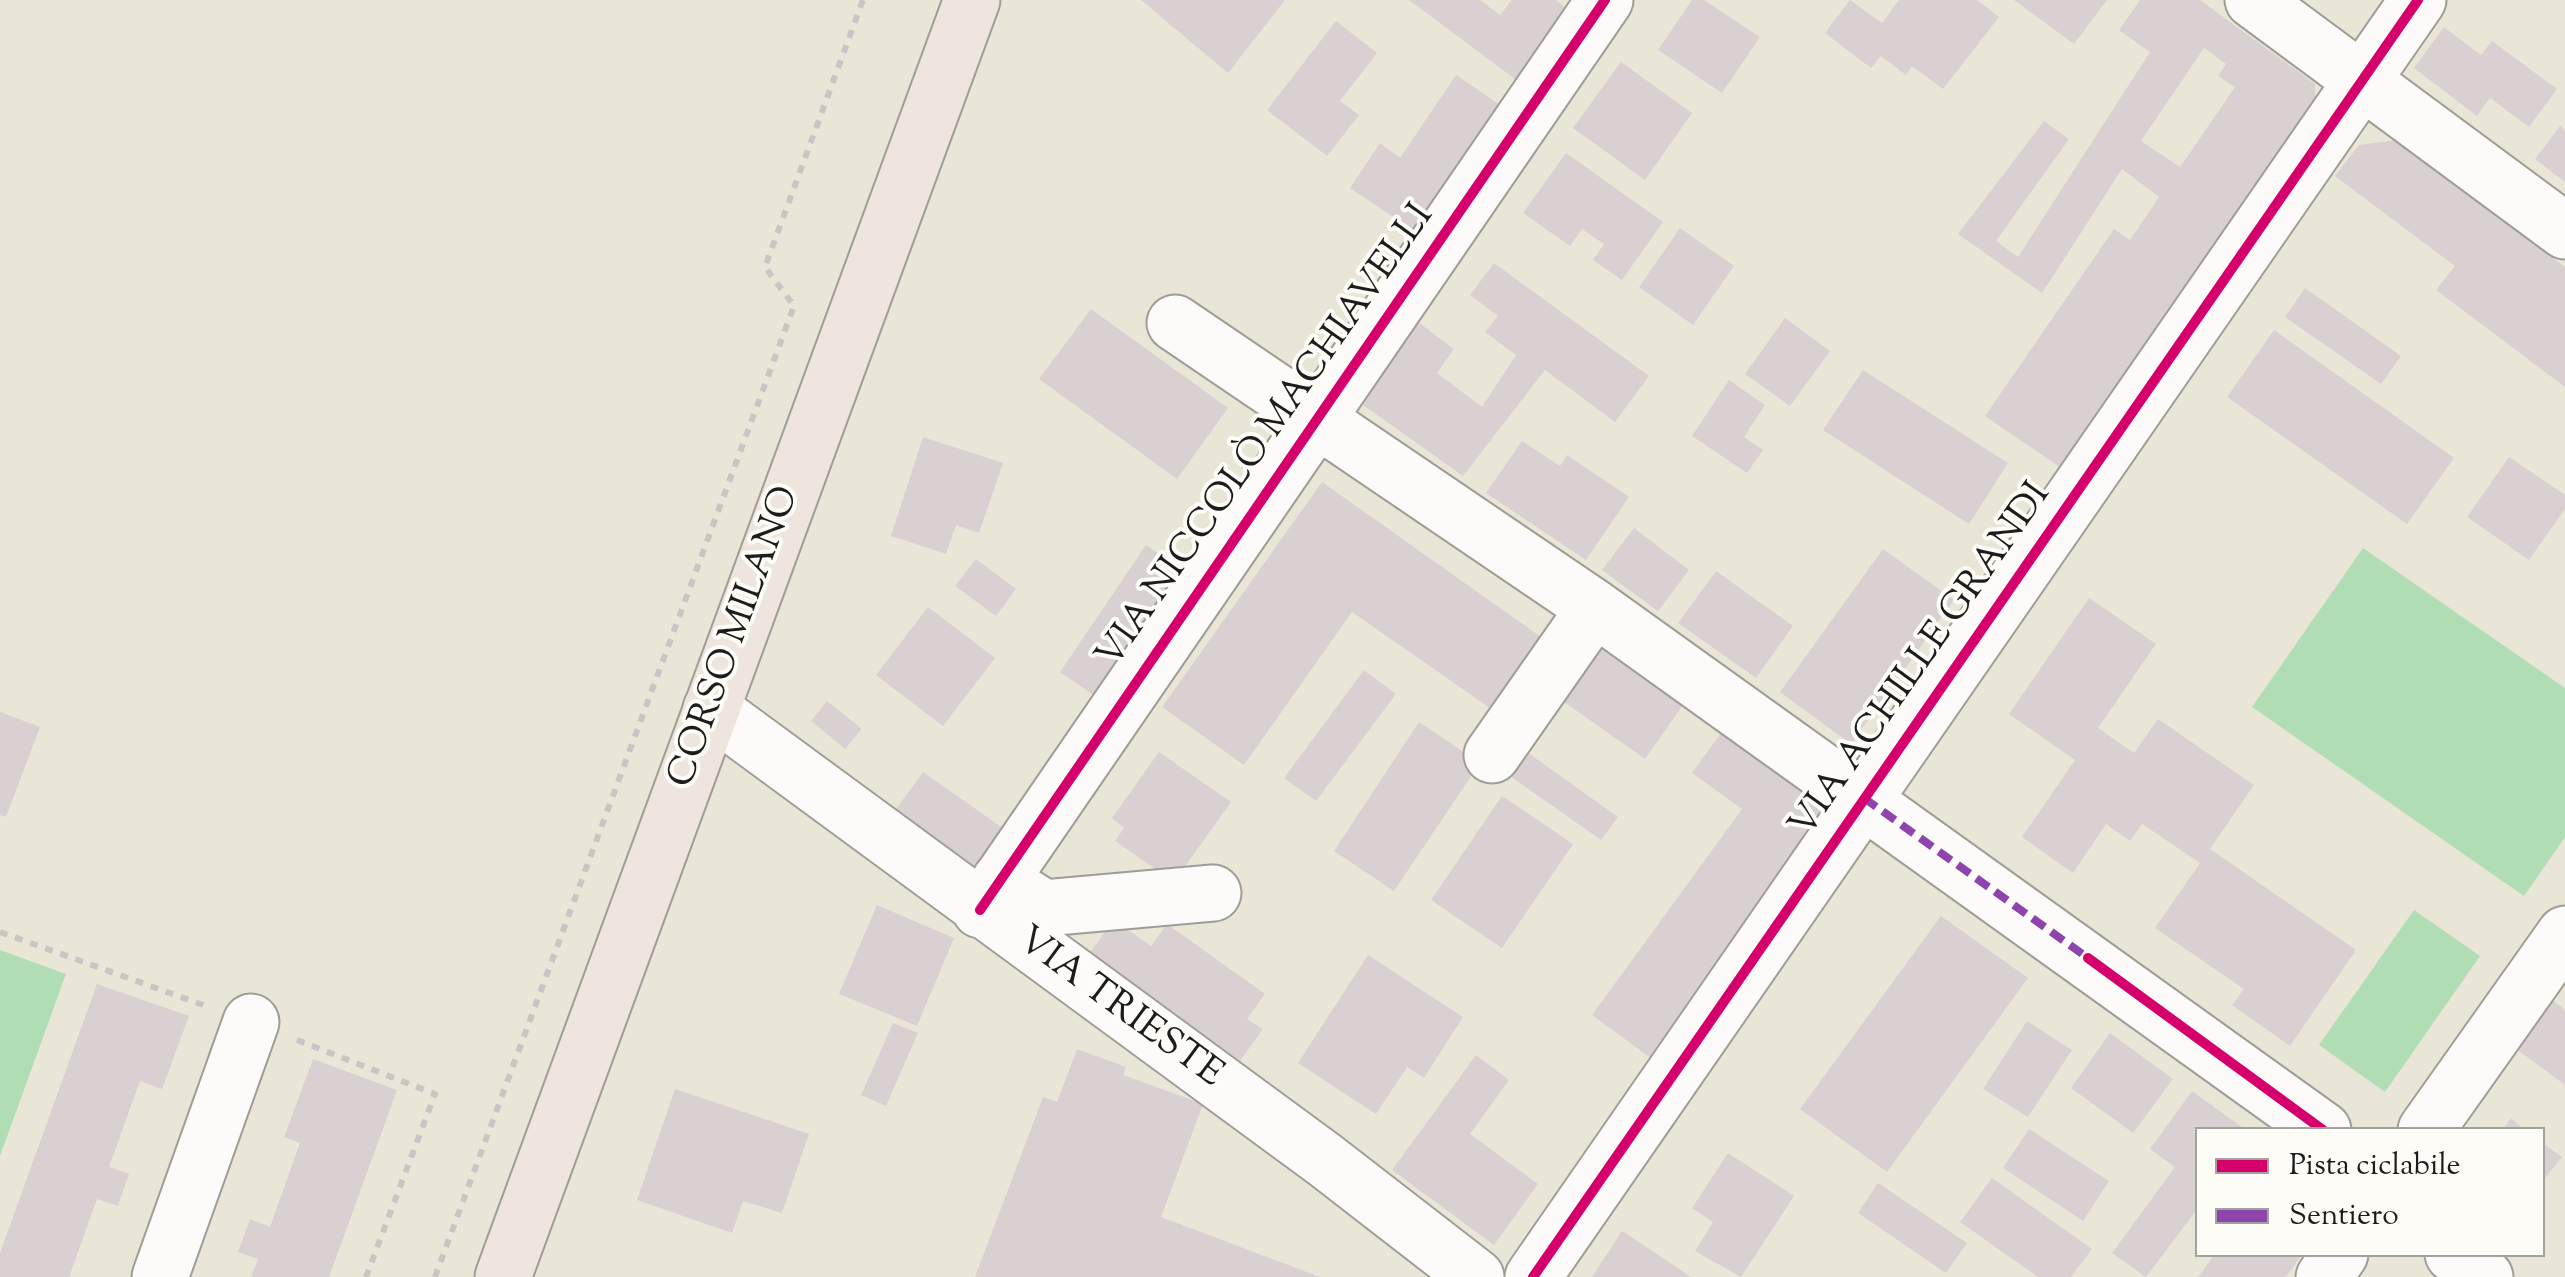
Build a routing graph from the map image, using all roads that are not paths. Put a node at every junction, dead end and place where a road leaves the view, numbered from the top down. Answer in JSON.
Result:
{"nodes":[{"id":1,"x":972,"y":0,"type":"edge"},
{"id":2,"x":1605,"y":0,"type":"edge"},
{"id":3,"x":2254,"y":0,"type":"edge"},
{"id":4,"x":2418,"y":0,"type":"edge"},
{"id":5,"x":2362,"y":81,"type":"junction"},
{"id":6,"x":2565,"y":231,"type":"edge"},
{"id":7,"x":1176,"y":323,"type":"dead end"},
{"id":8,"x":1316,"y":421,"type":"junction"},
{"id":9,"x":1595,"y":608,"type":"junction"},
{"id":10,"x":712,"y":708,"type":"junction"},
{"id":11,"x":1492,"y":755,"type":"dead end"},
{"id":12,"x":1864,"y":798,"type":"junction"},
{"id":13,"x":1213,"y":893,"type":"dead end"},
{"id":14,"x":990,"y":895,"type":"junction"},
{"id":15,"x":2565,"y":934,"type":"edge"},
{"id":16,"x":251,"y":1022,"type":"dead end"},
{"id":17,"x":2319,"y":1127,"type":"edge"},
{"id":18,"x":2428,"y":1127,"type":"edge"},
{"id":19,"x":2457,"y":1257,"type":"edge"},
{"id":20,"x":160,"y":1277,"type":"edge"},
{"id":21,"x":503,"y":1277,"type":"edge"},
{"id":22,"x":1476,"y":1277,"type":"edge"},
{"id":23,"x":1533,"y":1277,"type":"edge"},
{"id":24,"x":2485,"y":1277,"type":"edge"}],
"edges":[{"from":1,"to":10,"type":"main road","name":"CORSO MILANO"},
{"from":2,"to":8,"type":"street","name":"VIA NICCOLÒ MACHIAVELLI"},
{"from":3,"to":5,"type":"street"},
{"from":4,"to":5,"type":"street","name":"VIA ACHILLE GRANDI"},
{"from":5,"to":6,"type":"street"},
{"from":5,"to":12,"type":"street","name":"VIA ACHILLE GRANDI"},
{"from":7,"to":8,"type":"street"},
{"from":8,"to":9,"type":"street"},
{"from":8,"to":14,"type":"street","name":"VIA NICCOLÒ MACHIAVELLI"},
{"from":9,"to":11,"type":"street"},
{"from":9,"to":12,"type":"street"},
{"from":10,"to":14,"type":"street","name":"VIA TRIESTE"},
{"from":10,"to":21,"type":"main road","name":"CORSO MILANO"},
{"from":12,"to":17,"type":"street"},
{"from":12,"to":23,"type":"street","name":"VIA ACHILLE GRANDI"},
{"from":13,"to":14,"type":"street"},
{"from":14,"to":22,"type":"street","name":"VIA TRIESTE"},
{"from":15,"to":18,"type":"street"},
{"from":16,"to":20,"type":"street"},
{"from":19,"to":24,"type":"street"}]}
